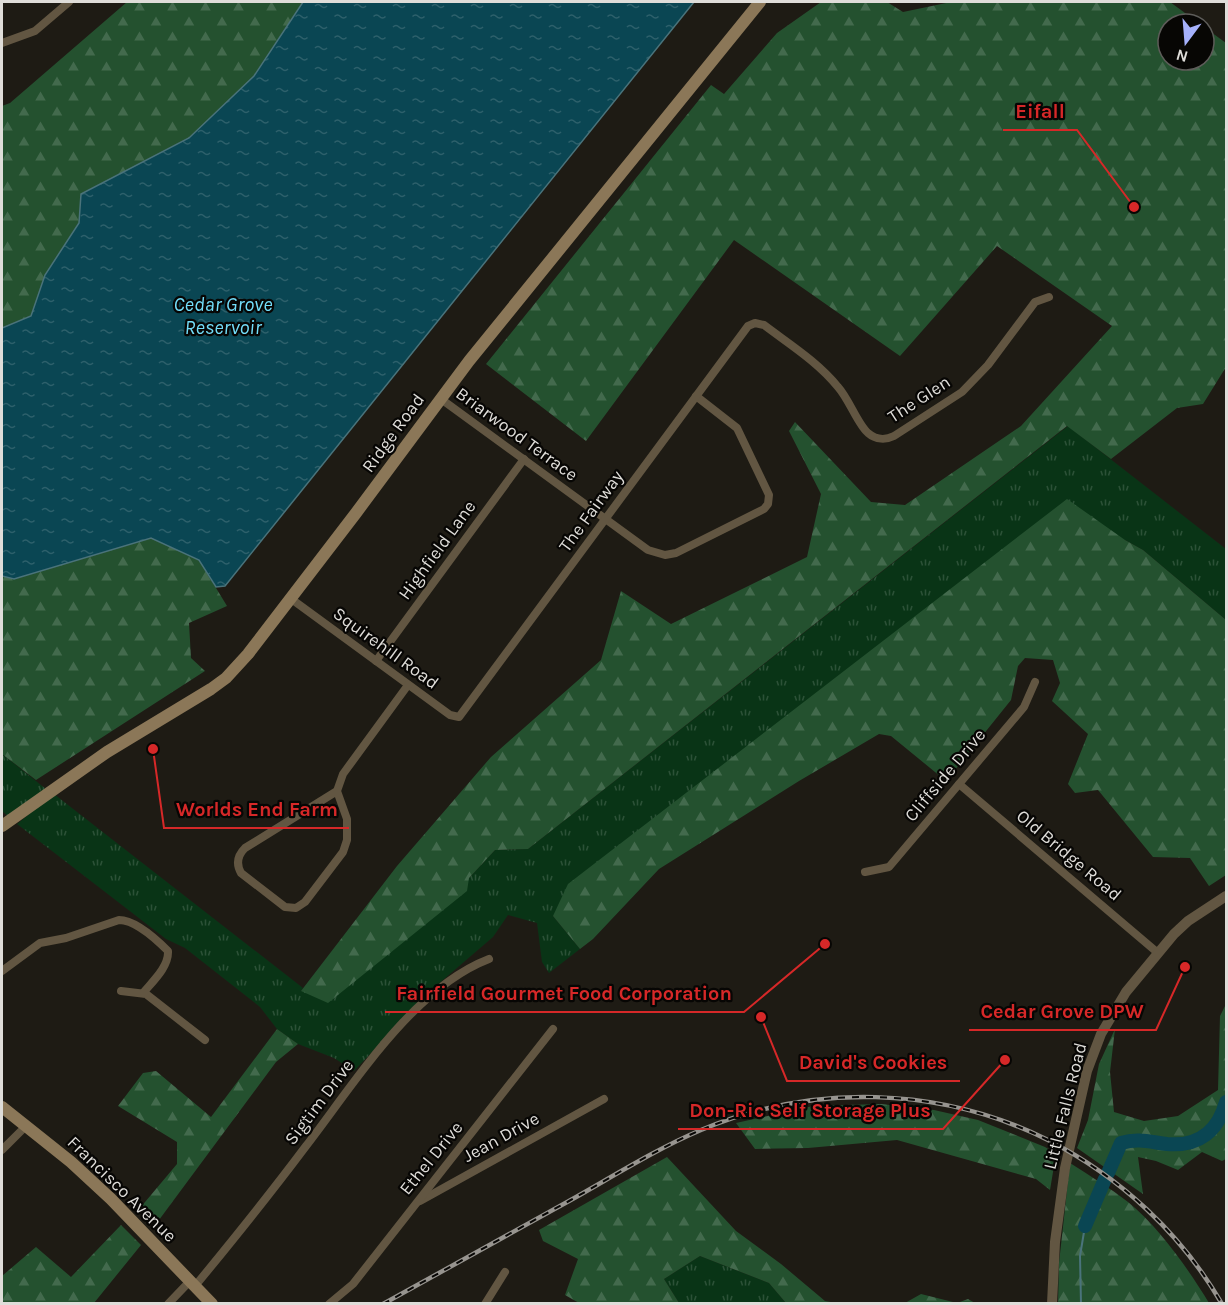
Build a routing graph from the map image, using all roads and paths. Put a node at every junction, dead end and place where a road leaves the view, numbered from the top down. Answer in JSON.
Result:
{"nodes":[{"id":1,"x":69,"y":2,"type":"edge"},
{"id":2,"x":760,"y":2,"type":"edge"},
{"id":3,"x":2,"y":43,"type":"edge"},
{"id":4,"x":1049,"y":297,"type":"dead end"},
{"id":5,"x":745,"y":329,"type":"joint"},
{"id":6,"x":696,"y":396,"type":"junction"},
{"id":7,"x":441,"y":399,"type":"junction"},
{"id":8,"x":524,"y":459,"type":"junction"},
{"id":9,"x":605,"y":519,"type":"junction"},
{"id":10,"x":290,"y":598,"type":"junction"},
{"id":11,"x":376,"y":661,"type":"junction"},
{"id":12,"x":1035,"y":682,"type":"dead end"},
{"id":13,"x":408,"y":685,"type":"junction"},
{"id":14,"x":463,"y":714,"type":"joint"},
{"id":15,"x":959,"y":784,"type":"junction"},
{"id":16,"x":337,"y":791,"type":"junction"},
{"id":17,"x":2,"y":826,"type":"edge"},
{"id":18,"x":865,"y":872,"type":"dead end"},
{"id":19,"x":1227,"y":896,"type":"edge"},
{"id":20,"x":1158,"y":952,"type":"junction"},
{"id":21,"x":489,"y":959,"type":"dead end"},
{"id":22,"x":2,"y":971,"type":"edge"},
{"id":23,"x":121,"y":992,"type":"dead end"},
{"id":24,"x":142,"y":993,"type":"junction"},
{"id":25,"x":553,"y":1029,"type":"dead end"},
{"id":26,"x":205,"y":1040,"type":"dead end"},
{"id":27,"x":604,"y":1099,"type":"dead end"},
{"id":28,"x":2,"y":1107,"type":"edge"},
{"id":29,"x":26,"y":1126,"type":"junction"},
{"id":30,"x":2,"y":1150,"type":"edge"},
{"id":31,"x":415,"y":1204,"type":"junction"},
{"id":32,"x":505,"y":1272,"type":"dead end"},
{"id":33,"x":193,"y":1284,"type":"junction"},
{"id":34,"x":168,"y":1304,"type":"edge"},
{"id":35,"x":212,"y":1304,"type":"edge"},
{"id":36,"x":329,"y":1304,"type":"edge"},
{"id":37,"x":485,"y":1304,"type":"edge"},
{"id":38,"x":1052,"y":1304,"type":"edge"}],
"edges":[{"from":1,"to":3,"type":"street"},
{"from":2,"to":7,"type":"main road","name":"Ridge Road"},
{"from":4,"to":5,"type":"street","name":"The Glen"},
{"from":5,"to":6,"type":"street","name":"The Fairway"},
{"from":6,"to":9,"type":"street","name":"The Fairway"},
{"from":6,"to":9,"type":"street","name":"Briarwood Terrace"},
{"from":7,"to":8,"type":"street","name":"Briarwood Terrace"},
{"from":7,"to":10,"type":"main road","name":"Ridge Road"},
{"from":8,"to":9,"type":"street","name":"Briarwood Terrace"},
{"from":8,"to":11,"type":"street","name":"Highfield Lane"},
{"from":9,"to":14,"type":"street","name":"The Fairway"},
{"from":10,"to":11,"type":"street","name":"Squirehill Road"},
{"from":10,"to":17,"type":"main road","name":"Ridge Road"},
{"from":11,"to":13,"type":"street","name":"Squirehill Road"},
{"from":12,"to":15,"type":"street","name":"Cliffside Drive"},
{"from":13,"to":14,"type":"street","name":"Squirehill Road"},
{"from":13,"to":16,"type":"street"},
{"from":15,"to":18,"type":"street","name":"Cliffside Drive"},
{"from":15,"to":20,"type":"street","name":"Old Bridge Road"},
{"from":16,"to":16,"type":"street"},
{"from":19,"to":20,"type":"street","name":"Little Falls Road"},
{"from":20,"to":38,"type":"street","name":"Little Falls Road"},
{"from":21,"to":33,"type":"street","name":"Sigtim Drive"},
{"from":22,"to":24,"type":"street"},
{"from":23,"to":24,"type":"street"},
{"from":24,"to":26,"type":"street"},
{"from":25,"to":31,"type":"street","name":"Ethel Drive"},
{"from":27,"to":31,"type":"street","name":"Jean Drive"},
{"from":28,"to":29,"type":"main road","name":"Francisco Avenue"},
{"from":29,"to":30,"type":"street"},
{"from":29,"to":33,"type":"main road","name":"Francisco Avenue"},
{"from":31,"to":36,"type":"street","name":"Ethel Drive"},
{"from":32,"to":37,"type":"street"},
{"from":33,"to":34,"type":"street","name":"Sigtim Drive"},
{"from":33,"to":35,"type":"main road","name":"Francisco Avenue"}]}
